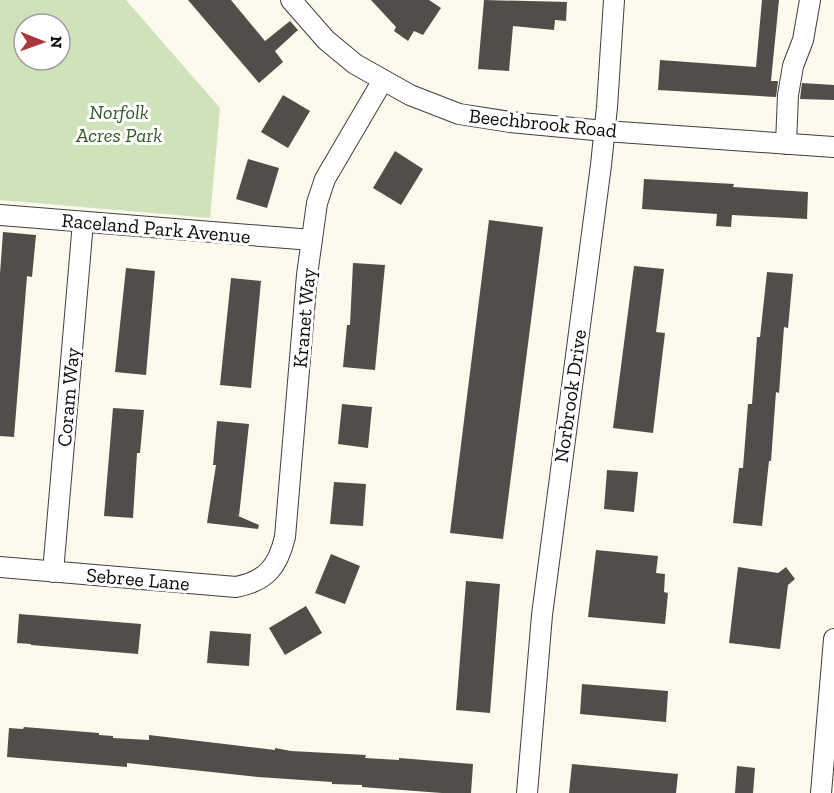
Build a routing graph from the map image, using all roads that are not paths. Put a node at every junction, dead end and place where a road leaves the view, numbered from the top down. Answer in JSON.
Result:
{"nodes":[{"id":1,"x":291,"y":0,"type":"edge"},
{"id":2,"x":614,"y":0,"type":"edge"},
{"id":3,"x":810,"y":0,"type":"edge"},
{"id":4,"x":383,"y":80,"type":"junction"},
{"id":5,"x":604,"y":131,"type":"junction"},
{"id":6,"x":786,"y":144,"type":"junction"},
{"id":7,"x":834,"y":147,"type":"edge"},
{"id":8,"x":0,"y":215,"type":"edge"},
{"id":9,"x":83,"y":222,"type":"junction"},
{"id":10,"x":312,"y":240,"type":"junction"},
{"id":11,"x":0,"y":567,"type":"edge"},
{"id":12,"x":270,"y":570,"type":"joint"},
{"id":13,"x":52,"y":572,"type":"junction"},
{"id":14,"x":834,"y":639,"type":"edge"},
{"id":15,"x":527,"y":793,"type":"edge"},
{"id":16,"x":820,"y":793,"type":"edge"}],
"edges":[{"from":1,"to":4,"type":"street","name":"Beechbrook Road"},
{"from":2,"to":5,"type":"street","name":"Norbrook Drive"},
{"from":3,"to":6,"type":"street"},
{"from":4,"to":5,"type":"street","name":"Beechbrook Road"},
{"from":4,"to":10,"type":"street","name":"Kranet Way"},
{"from":5,"to":6,"type":"street","name":"Beechbrook Road"},
{"from":5,"to":15,"type":"street","name":"Norbrook Drive"},
{"from":6,"to":7,"type":"street","name":"Beechbrook Road"},
{"from":8,"to":9,"type":"street","name":"Raceland Park Avenue"},
{"from":9,"to":10,"type":"street","name":"Raceland Park Avenue"},
{"from":9,"to":13,"type":"street","name":"Coram Way"},
{"from":10,"to":12,"type":"street","name":"Kranet Way"},
{"from":11,"to":13,"type":"street","name":"Sebree Lane"},
{"from":12,"to":13,"type":"street","name":"Sebree Lane"},
{"from":14,"to":16,"type":"street"}]}
